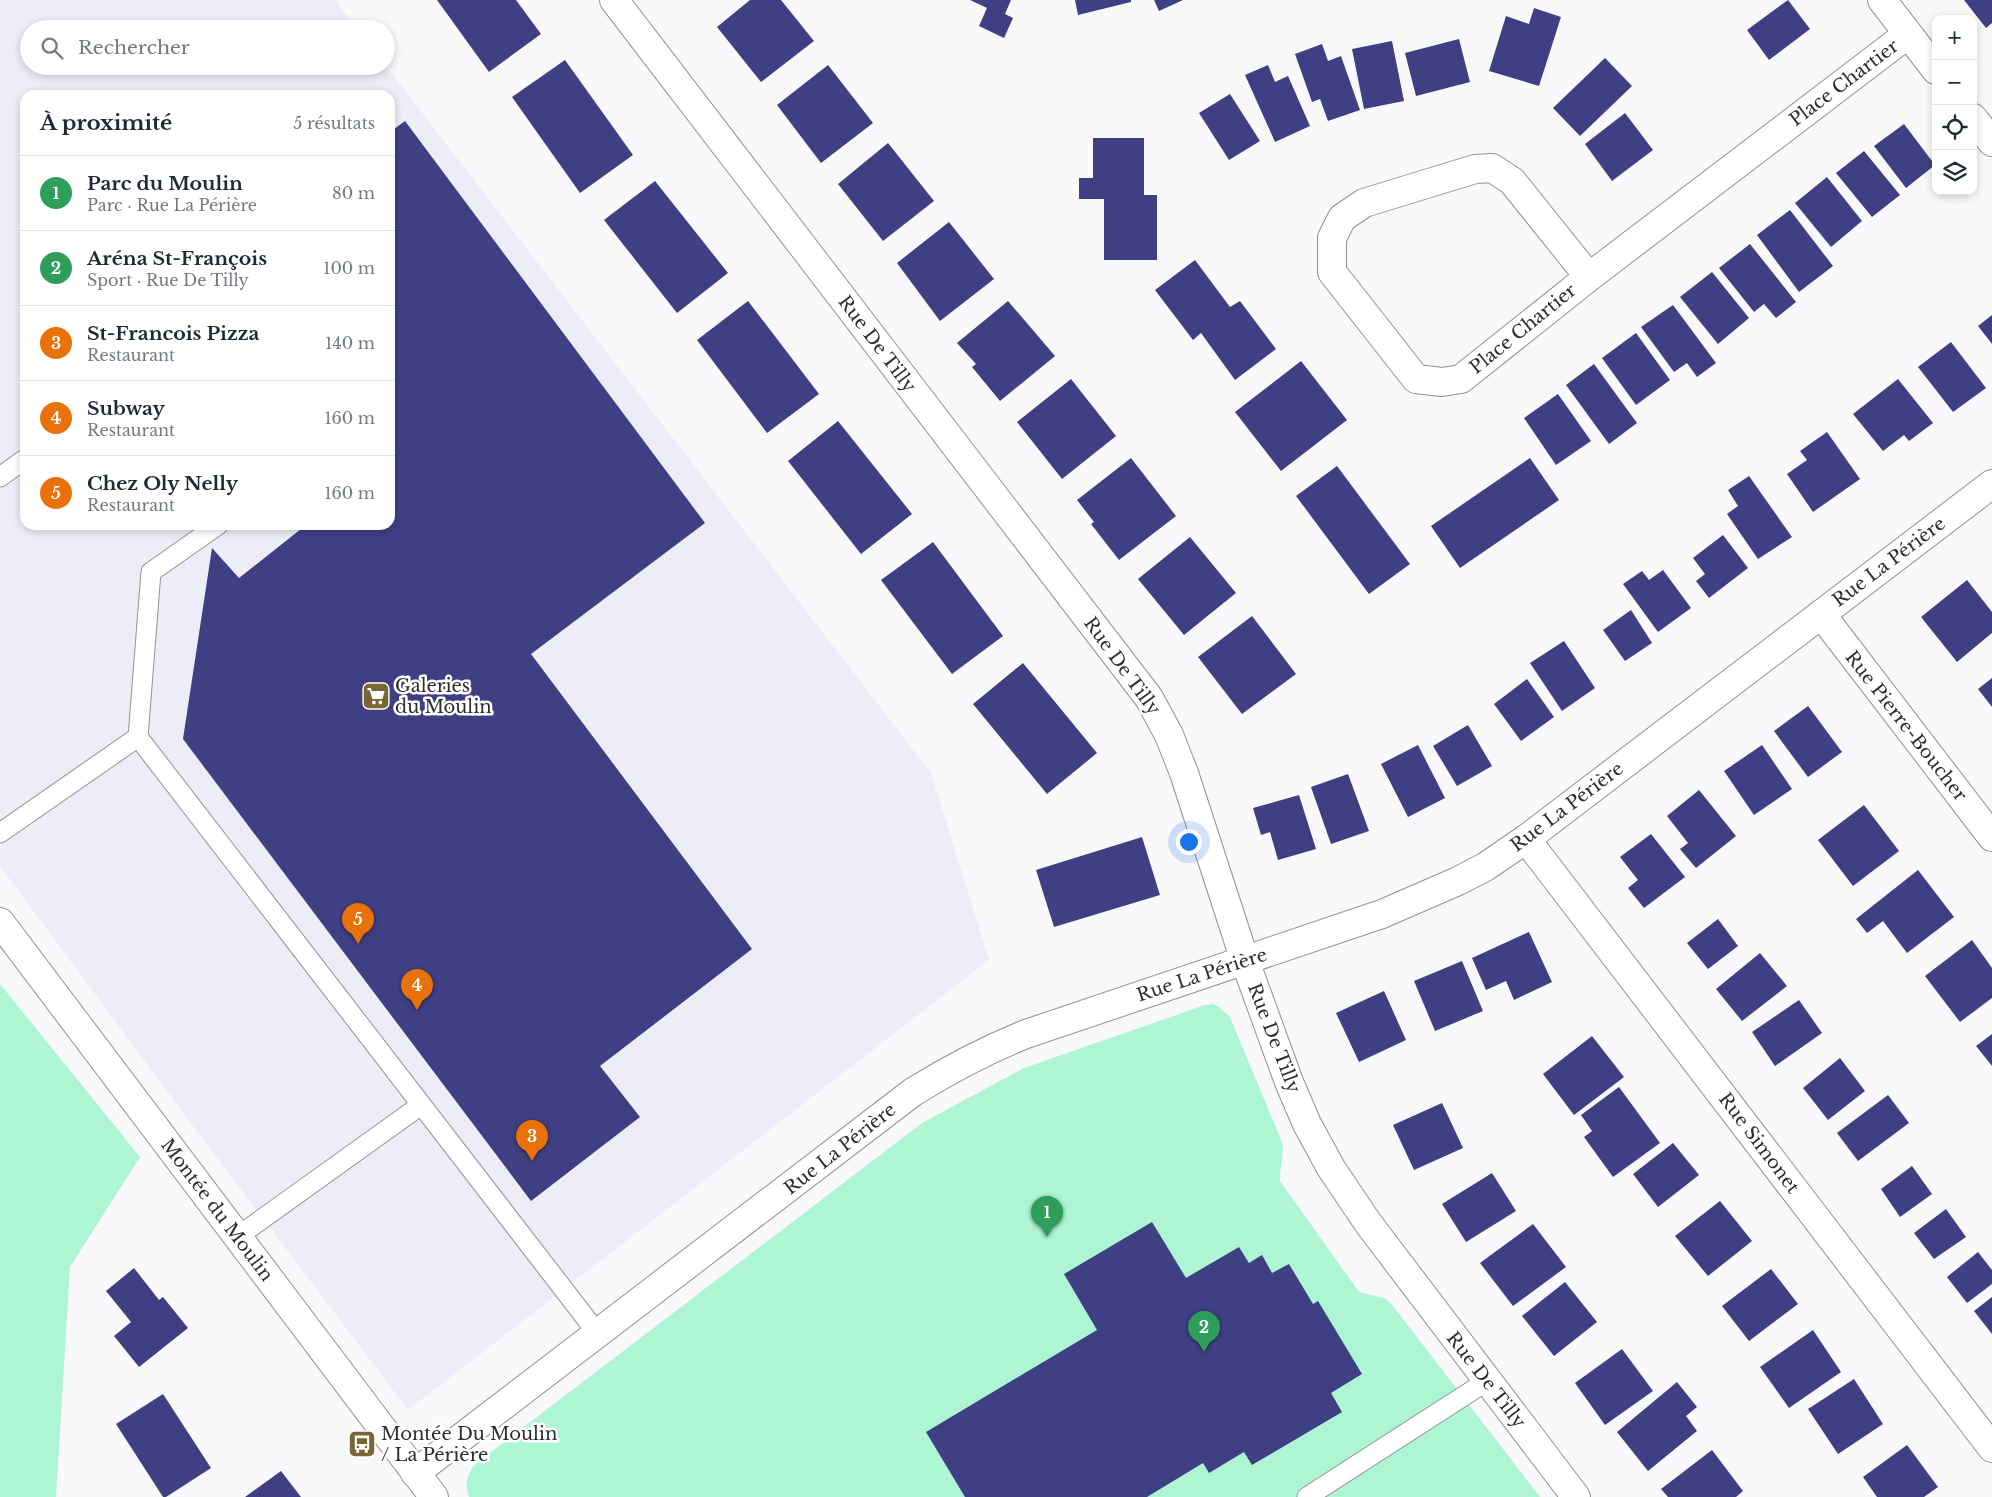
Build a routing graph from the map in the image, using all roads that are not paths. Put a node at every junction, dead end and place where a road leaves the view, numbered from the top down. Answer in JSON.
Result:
{"nodes":[{"id":1,"x":614,"y":0,"type":"edge"},
{"id":2,"x":1882,"y":0,"type":"edge"},
{"id":3,"x":1908,"y":34,"type":"junction"},
{"id":4,"x":1932,"y":65,"type":"edge"},
{"id":5,"x":1977,"y":123,"type":"edge"},
{"id":6,"x":1992,"y":142,"type":"edge"},
{"id":7,"x":1589,"y":277,"type":"junction"},
{"id":8,"x":20,"y":463,"type":"edge"},
{"id":9,"x":0,"y":477,"type":"edge"},
{"id":10,"x":1992,"y":484,"type":"edge"},
{"id":11,"x":211,"y":530,"type":"edge"},
{"id":12,"x":1821,"y":614,"type":"junction"},
{"id":13,"x":138,"y":737,"type":"junction"},
{"id":14,"x":0,"y":833,"type":"edge"},
{"id":15,"x":1992,"y":837,"type":"edge"},
{"id":16,"x":1526,"y":839,"type":"junction"},
{"id":17,"x":0,"y":922,"type":"edge"},
{"id":18,"x":1245,"y":961,"type":"junction"},
{"id":19,"x":421,"y":1105,"type":"junction"},
{"id":20,"x":237,"y":1236,"type":"junction"},
{"id":21,"x":598,"y":1334,"type":"junction"},
{"id":22,"x":1488,"y":1381,"type":"junction"},
{"id":23,"x":1992,"y":1448,"type":"edge"},
{"id":24,"x":415,"y":1473,"type":"junction"},
{"id":25,"x":434,"y":1497,"type":"edge"},
{"id":26,"x":1307,"y":1497,"type":"edge"},
{"id":27,"x":1576,"y":1497,"type":"edge"}],
"edges":[{"from":1,"to":18,"type":"street","name":"Rue De Tilly"},
{"from":2,"to":3,"type":"street"},
{"from":3,"to":4,"type":"street"},
{"from":3,"to":7,"type":"street","name":"Place Chartier"},
{"from":5,"to":6,"type":"street"},
{"from":7,"to":7,"type":"street","name":"Place Chartier"},
{"from":8,"to":9,"type":"lane"},
{"from":10,"to":12,"type":"street","name":"Rue La Périère"},
{"from":11,"to":13,"type":"lane"},
{"from":12,"to":15,"type":"street","name":"Rue Pierre-Boucher"},
{"from":12,"to":16,"type":"street","name":"Rue La Périère"},
{"from":13,"to":14,"type":"lane"},
{"from":13,"to":19,"type":"lane"},
{"from":16,"to":18,"type":"street","name":"Rue La Périère"},
{"from":16,"to":23,"type":"street","name":"Rue Simonet"},
{"from":17,"to":20,"type":"street","name":"Montée du Moulin"},
{"from":18,"to":21,"type":"street","name":"Rue La Périère"},
{"from":18,"to":22,"type":"street","name":"Rue De Tilly"},
{"from":19,"to":20,"type":"lane"},
{"from":19,"to":21,"type":"lane"},
{"from":20,"to":24,"type":"street","name":"Montée du Moulin"},
{"from":21,"to":24,"type":"street","name":"Rue La Périère"},
{"from":22,"to":26,"type":"lane"},
{"from":22,"to":27,"type":"street","name":"Rue De Tilly"},
{"from":24,"to":25,"type":"street","name":"Montée du Moulin"}]}
